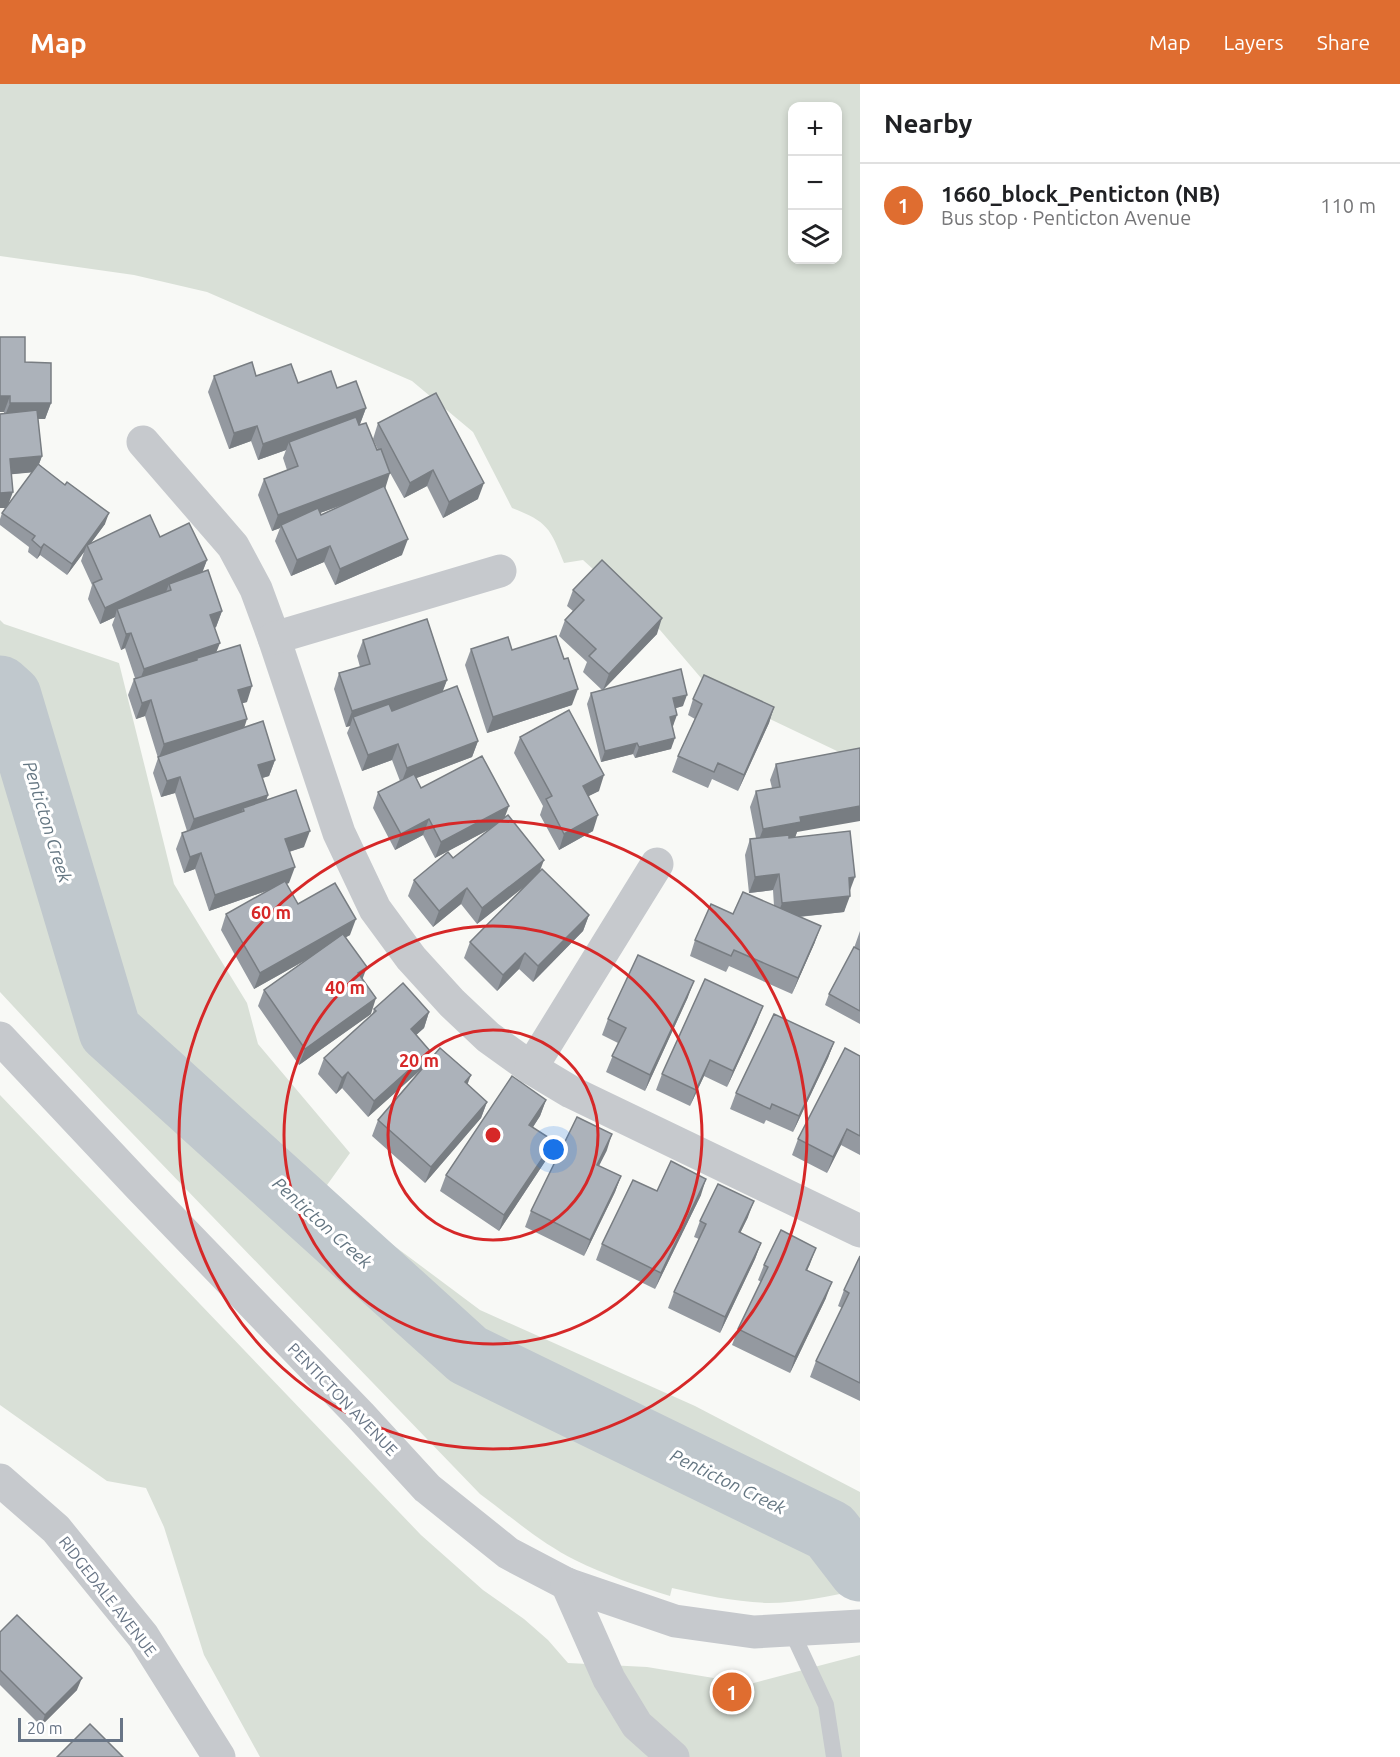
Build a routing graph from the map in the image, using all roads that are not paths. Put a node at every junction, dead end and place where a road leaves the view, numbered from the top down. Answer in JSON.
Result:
{"nodes":[{"id":1,"x":142,"y":442,"type":"dead end"},
{"id":2,"x":500,"y":571,"type":"dead end"},
{"id":3,"x":274,"y":639,"type":"junction"},
{"id":4,"x":657,"y":864,"type":"dead end"},
{"id":5,"x":0,"y":1038,"type":"edge"},
{"id":6,"x":531,"y":1068,"type":"junction"},
{"id":7,"x":860,"y":1231,"type":"edge"},
{"id":8,"x":0,"y":1480,"type":"edge"},
{"id":9,"x":567,"y":1584,"type":"junction"},
{"id":10,"x":860,"y":1626,"type":"edge"},
{"id":11,"x":791,"y":1630,"type":"junction"},
{"id":12,"x":219,"y":1757,"type":"edge"},
{"id":13,"x":673,"y":1757,"type":"edge"},
{"id":14,"x":834,"y":1757,"type":"edge"}],
"edges":[{"from":1,"to":3,"type":"street"},
{"from":2,"to":3,"type":"street"},
{"from":3,"to":6,"type":"street"},
{"from":4,"to":6,"type":"street"},
{"from":5,"to":9,"type":"street","name":"PENTICTON AVENUE"},
{"from":6,"to":7,"type":"street"},
{"from":8,"to":12,"type":"street","name":"RIDGEDALE AVENUE"},
{"from":9,"to":11,"type":"street","name":"PENTICTON AVENUE"},
{"from":9,"to":13,"type":"street"},
{"from":10,"to":11,"type":"street","name":"PENTICTON AVENUE"},
{"from":11,"to":14,"type":"lane"}]}
